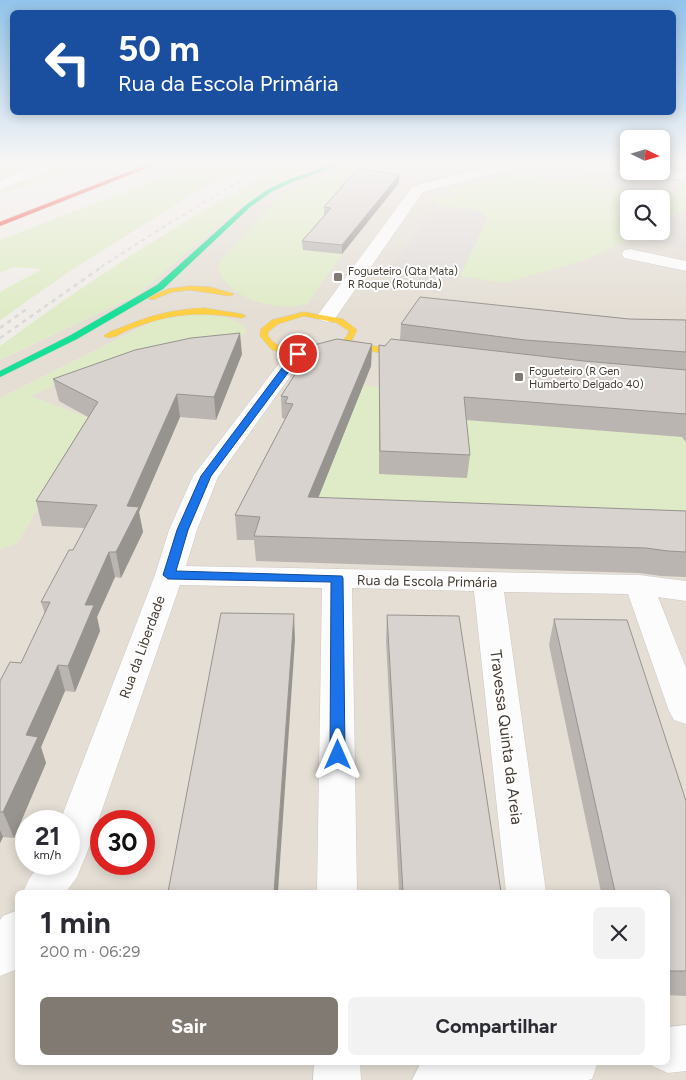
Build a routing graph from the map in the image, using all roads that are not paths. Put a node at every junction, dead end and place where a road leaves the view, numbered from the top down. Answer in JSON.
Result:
{"nodes":[{"id":1,"x":30,"y":212,"type":"edge"},
{"id":2,"x":242,"y":212,"type":"edge"},
{"id":3,"x":401,"y":212,"type":"edge"},
{"id":4,"x":231,"y":222,"type":"junction"},
{"id":5,"x":0,"y":224,"type":"edge"},
{"id":6,"x":630,"y":254,"type":"dead end"},
{"id":7,"x":686,"y":266,"type":"edge"},
{"id":8,"x":195,"y":275,"type":"dead end"},
{"id":9,"x":211,"y":276,"type":"dead end"},
{"id":10,"x":180,"y":288,"type":"junction"},
{"id":11,"x":230,"y":294,"type":"junction"},
{"id":12,"x":242,"y":301,"type":"dead end"},
{"id":13,"x":270,"y":312,"type":"dead end"},
{"id":14,"x":304,"y":314,"type":"junction"},
{"id":15,"x":327,"y":316,"type":"junction"},
{"id":16,"x":249,"y":321,"type":"junction"},
{"id":17,"x":264,"y":336,"type":"junction"},
{"id":18,"x":346,"y":344,"type":"junction"},
{"id":19,"x":298,"y":354,"type":"junction"},
{"id":20,"x":428,"y":357,"type":"edge"},
{"id":21,"x":29,"y":361,"type":"junction"},
{"id":22,"x":0,"y":374,"type":"edge"},
{"id":23,"x":168,"y":575,"type":"junction"},
{"id":24,"x":338,"y":578,"type":"junction"},
{"id":25,"x":488,"y":582,"type":"junction"},
{"id":26,"x":639,"y":586,"type":"junction"},
{"id":27,"x":686,"y":591,"type":"edge"},
{"id":28,"x":686,"y":711,"type":"edge"},
{"id":29,"x":80,"y":819,"type":"edge"},
{"id":30,"x":55,"y":875,"type":"edge"},
{"id":31,"x":44,"y":890,"type":"edge"},
{"id":32,"x":338,"y":890,"type":"edge"},
{"id":33,"x":526,"y":890,"type":"edge"},
{"id":34,"x":15,"y":934,"type":"edge"},
{"id":35,"x":0,"y":955,"type":"edge"},
{"id":36,"x":686,"y":1048,"type":"edge"},
{"id":37,"x":670,"y":1050,"type":"edge"},
{"id":38,"x":337,"y":1065,"type":"edge"},
{"id":39,"x":549,"y":1065,"type":"edge"},
{"id":40,"x":337,"y":1080,"type":"edge"},
{"id":41,"x":436,"y":1080,"type":"edge"}],
"edges":[{"from":1,"to":5,"type":"main road"},
{"from":2,"to":4,"type":"main road"},
{"from":3,"to":15,"type":"street"},
{"from":4,"to":10,"type":"main road"},
{"from":4,"to":21,"type":"main road"},
{"from":6,"to":7,"type":"street"},
{"from":8,"to":10,"type":"main road"},
{"from":9,"to":11,"type":"main road"},
{"from":10,"to":11,"type":"main road"},
{"from":10,"to":16,"type":"main road"},
{"from":10,"to":16,"type":"main road"},
{"from":10,"to":21,"type":"main road"},
{"from":11,"to":12,"type":"main road"},
{"from":13,"to":14,"type":"main road"},
{"from":14,"to":15,"type":"main road"},
{"from":14,"to":17,"type":"main road"},
{"from":15,"to":18,"type":"main road"},
{"from":16,"to":17,"type":"main road"},
{"from":17,"to":19,"type":"main road"},
{"from":18,"to":19,"type":"main road"},
{"from":18,"to":20,"type":"main road"},
{"from":19,"to":23,"type":"street","name":"Rua da Liberdade"},
{"from":21,"to":22,"type":"main road"},
{"from":23,"to":24,"type":"street","name":"Rua da Escola Primária"},
{"from":23,"to":29,"type":"street","name":"Rua da Liberdade"},
{"from":24,"to":25,"type":"street","name":"Rua da Escola Primária"},
{"from":24,"to":32,"type":"street"},
{"from":25,"to":26,"type":"street","name":"Rua da Escola Primária"},
{"from":25,"to":33,"type":"street","name":"Travessa Quinta da Areia"},
{"from":26,"to":27,"type":"street","name":"Rua da Escola Primária"},
{"from":26,"to":28,"type":"street"},
{"from":30,"to":31,"type":"street"},
{"from":34,"to":35,"type":"street"},
{"from":36,"to":37,"type":"street"},
{"from":38,"to":40,"type":"street"},
{"from":39,"to":41,"type":"street"}]}
